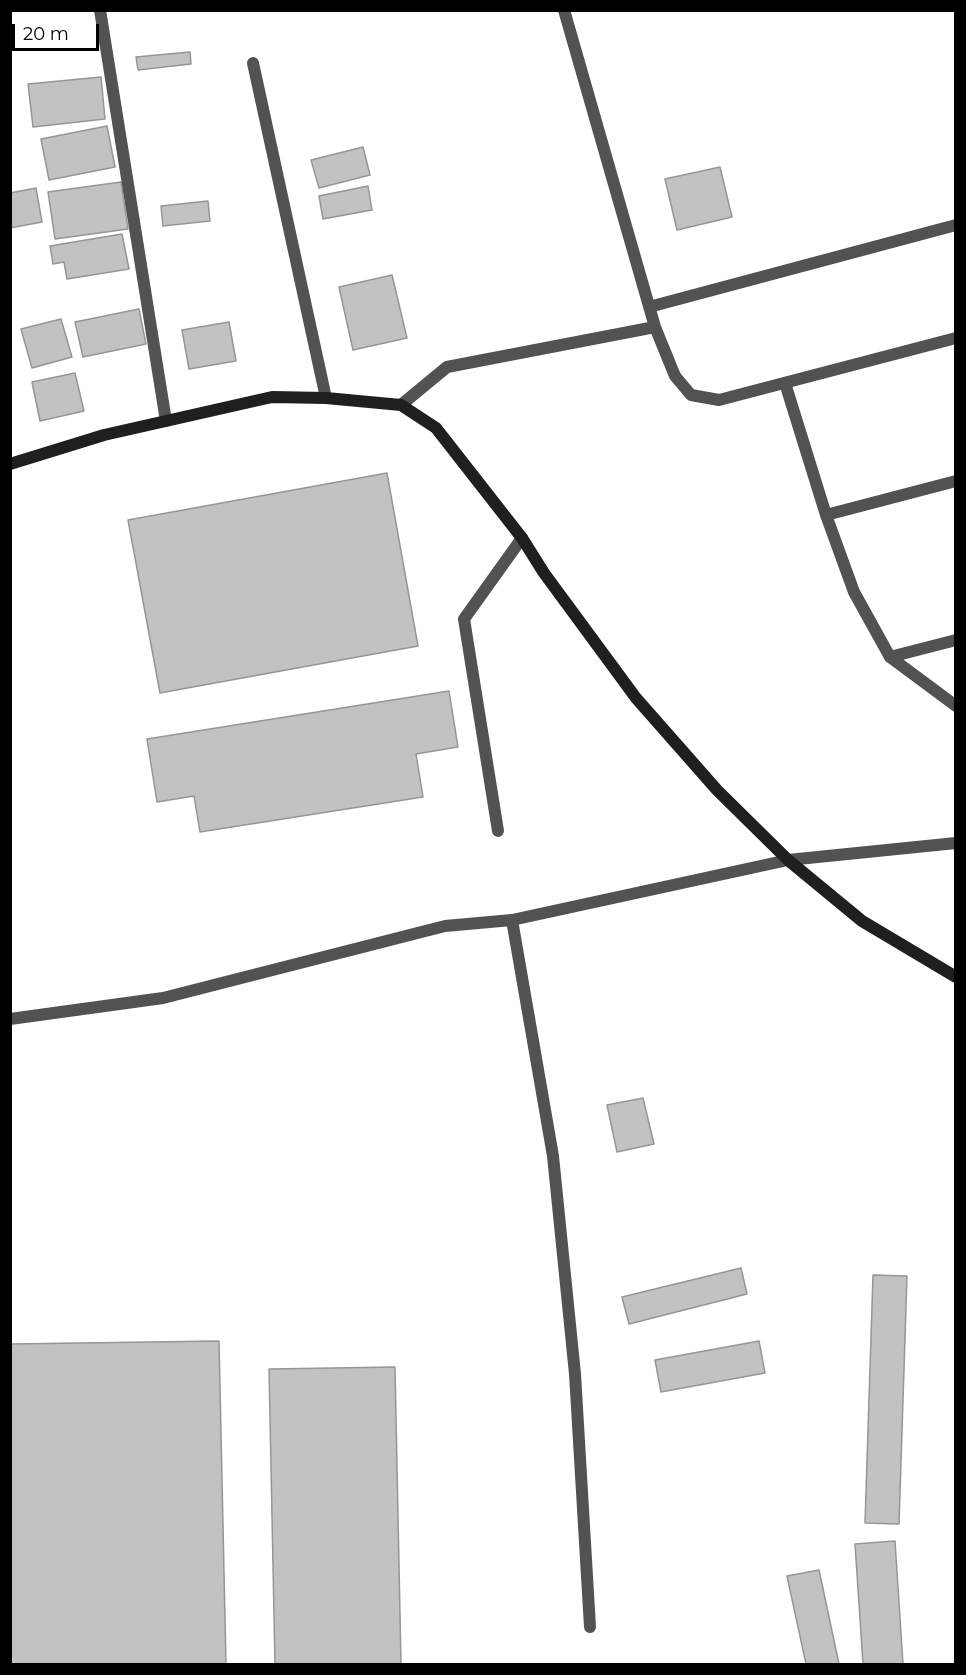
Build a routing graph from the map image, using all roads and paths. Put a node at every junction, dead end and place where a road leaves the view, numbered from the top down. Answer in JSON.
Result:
{"nodes":[{"id":1,"x":100,"y":10,"type":"edge"},
{"id":2,"x":564,"y":10,"type":"edge"},
{"id":3,"x":253,"y":63,"type":"dead end"},
{"id":4,"x":956,"y":225,"type":"edge"},
{"id":5,"x":649,"y":307,"type":"junction"},
{"id":6,"x":655,"y":327,"type":"junction"},
{"id":7,"x":956,"y":338,"type":"edge"},
{"id":8,"x":785,"y":383,"type":"junction"},
{"id":9,"x":327,"y":398,"type":"junction"},
{"id":10,"x":401,"y":405,"type":"junction"},
{"id":11,"x":166,"y":421,"type":"junction"},
{"id":12,"x":10,"y":464,"type":"edge"},
{"id":13,"x":956,"y":482,"type":"edge"},
{"id":14,"x":826,"y":514,"type":"junction"},
{"id":15,"x":522,"y":538,"type":"junction"},
{"id":16,"x":956,"y":640,"type":"edge"},
{"id":17,"x":890,"y":657,"type":"junction"},
{"id":18,"x":956,"y":706,"type":"edge"},
{"id":19,"x":498,"y":831,"type":"dead end"},
{"id":20,"x":956,"y":843,"type":"edge"},
{"id":21,"x":788,"y":860,"type":"junction"},
{"id":22,"x":512,"y":920,"type":"junction"},
{"id":23,"x":956,"y":977,"type":"edge"},
{"id":24,"x":10,"y":1019,"type":"edge"},
{"id":25,"x":590,"y":1627,"type":"dead end"}],
"edges":[{"from":1,"to":11,"type":"street"},
{"from":2,"to":5,"type":"street"},
{"from":3,"to":9,"type":"street"},
{"from":4,"to":5,"type":"street"},
{"from":5,"to":6,"type":"street"},
{"from":6,"to":8,"type":"street"},
{"from":6,"to":10,"type":"street"},
{"from":7,"to":8,"type":"street"},
{"from":8,"to":14,"type":"street"},
{"from":9,"to":10,"type":"main road"},
{"from":9,"to":11,"type":"main road"},
{"from":10,"to":15,"type":"main road"},
{"from":11,"to":12,"type":"main road"},
{"from":13,"to":14,"type":"street"},
{"from":14,"to":17,"type":"street"},
{"from":15,"to":19,"type":"street"},
{"from":15,"to":21,"type":"main road"},
{"from":16,"to":17,"type":"street"},
{"from":17,"to":18,"type":"street"},
{"from":20,"to":21,"type":"street"},
{"from":21,"to":22,"type":"street"},
{"from":21,"to":23,"type":"main road"},
{"from":22,"to":24,"type":"street"},
{"from":22,"to":25,"type":"street"}]}
